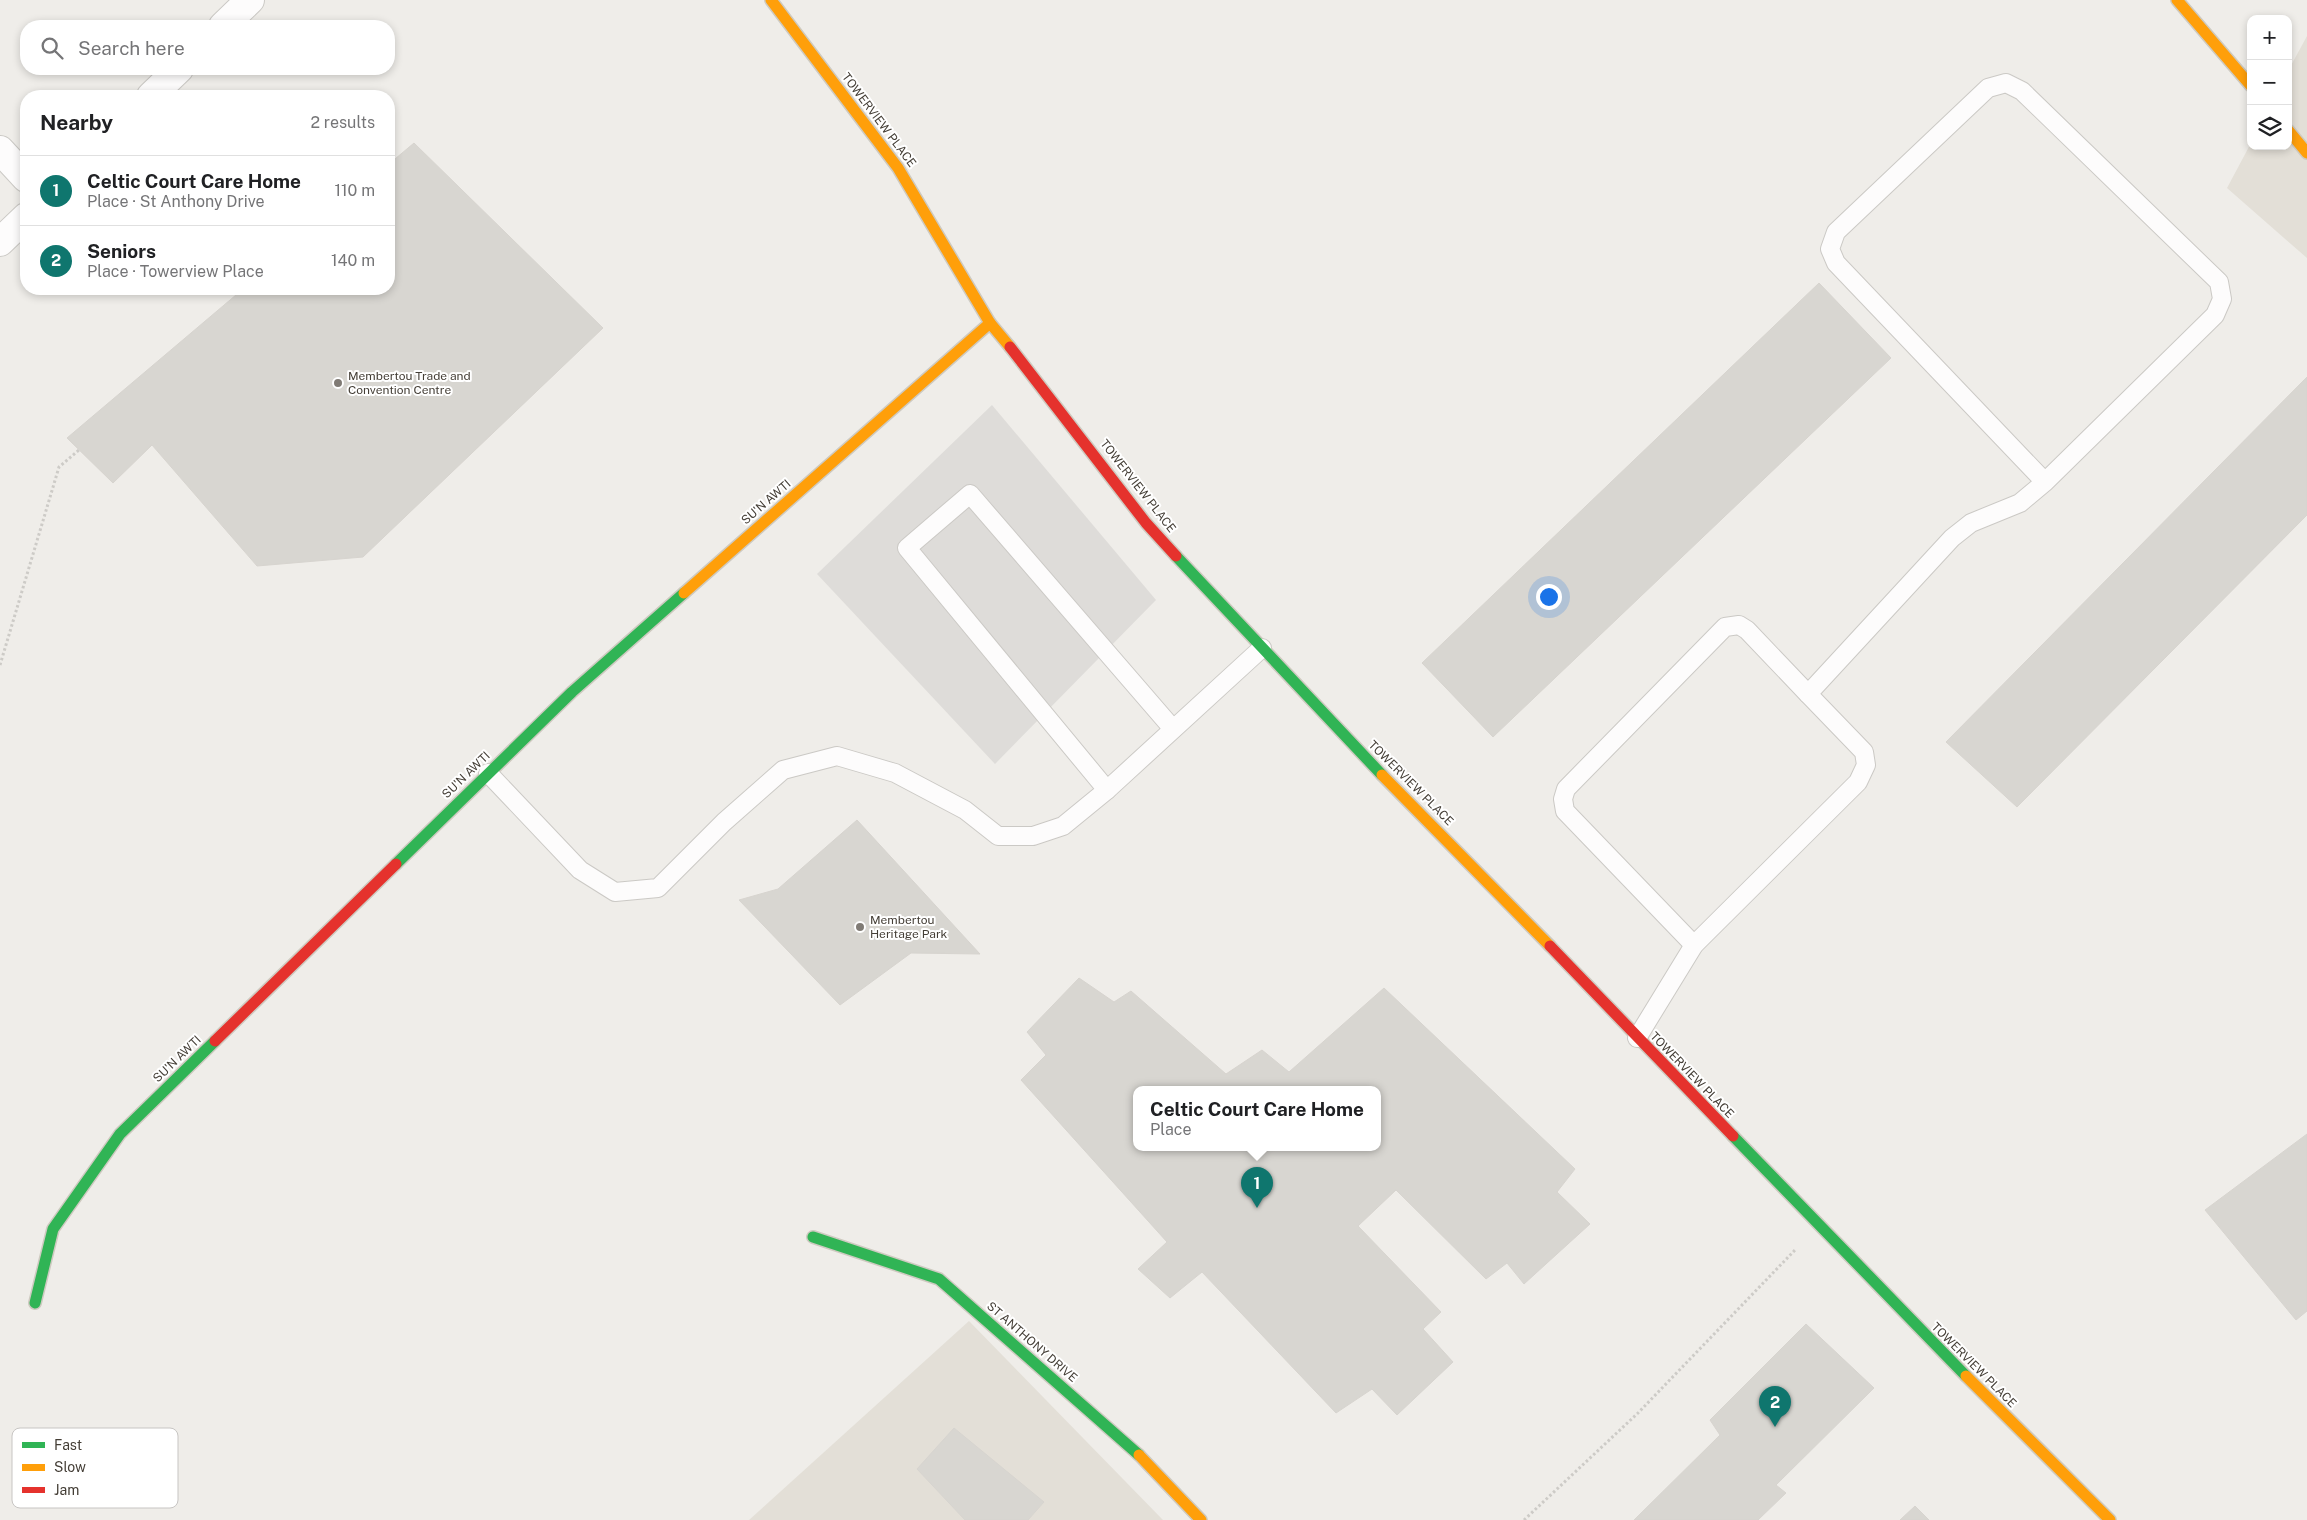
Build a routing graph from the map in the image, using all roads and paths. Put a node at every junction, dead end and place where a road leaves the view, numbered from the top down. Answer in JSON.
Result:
{"nodes":[{"id":1,"x":250,"y":0,"type":"edge"},
{"id":2,"x":771,"y":0,"type":"edge"},
{"id":3,"x":2177,"y":0,"type":"edge"},
{"id":4,"x":229,"y":20,"type":"edge"},
{"id":5,"x":173,"y":75,"type":"edge"},
{"id":6,"x":2247,"y":81,"type":"edge"},
{"id":7,"x":157,"y":90,"type":"edge"},
{"id":8,"x":2292,"y":135,"type":"edge"},
{"id":9,"x":0,"y":150,"type":"edge"},
{"id":10,"x":2307,"y":153,"type":"edge"},
{"id":11,"x":20,"y":172,"type":"edge"},
{"id":12,"x":20,"y":223,"type":"edge"},
{"id":13,"x":0,"y":242,"type":"edge"},
{"id":14,"x":990,"y":323,"type":"junction"},
{"id":15,"x":79,"y":450,"type":"dead end"},
{"id":16,"x":2046,"y":482,"type":"junction"},
{"id":17,"x":1262,"y":648,"type":"junction"},
{"id":18,"x":0,"y":665,"type":"edge"},
{"id":19,"x":1808,"y":694,"type":"junction"},
{"id":20,"x":1173,"y":729,"type":"junction"},
{"id":21,"x":488,"y":773,"type":"junction"},
{"id":22,"x":1107,"y":790,"type":"junction"},
{"id":23,"x":1694,"y":945,"type":"junction"},
{"id":24,"x":1637,"y":1038,"type":"junction"},
{"id":25,"x":1819,"y":1226,"type":"junction"},
{"id":26,"x":813,"y":1237,"type":"dead end"},
{"id":27,"x":35,"y":1303,"type":"dead end"},
{"id":28,"x":1201,"y":1520,"type":"edge"},
{"id":29,"x":1524,"y":1520,"type":"edge"},
{"id":30,"x":2110,"y":1520,"type":"edge"}],
"edges":[{"from":1,"to":4,"type":"street"},
{"from":2,"to":14,"type":"street","name":"TOWERVIEW PLACE"},
{"from":3,"to":6,"type":"street"},
{"from":5,"to":7,"type":"street"},
{"from":8,"to":10,"type":"street"},
{"from":9,"to":11,"type":"street"},
{"from":12,"to":13,"type":"street"},
{"from":14,"to":17,"type":"street","name":"TOWERVIEW PLACE"},
{"from":14,"to":21,"type":"street","name":"SU'N AWTI"},
{"from":15,"to":18,"type":"path"},
{"from":16,"to":16,"type":"lane"},
{"from":16,"to":19,"type":"lane"},
{"from":17,"to":20,"type":"lane"},
{"from":17,"to":24,"type":"street","name":"TOWERVIEW PLACE"},
{"from":19,"to":23,"type":"lane"},
{"from":19,"to":23,"type":"lane"},
{"from":20,"to":22,"type":"lane"},
{"from":20,"to":22,"type":"lane"},
{"from":21,"to":22,"type":"lane"},
{"from":21,"to":27,"type":"street","name":"SU'N AWTI"},
{"from":23,"to":24,"type":"lane"},
{"from":24,"to":25,"type":"street","name":"TOWERVIEW PLACE"},
{"from":25,"to":29,"type":"path"},
{"from":25,"to":30,"type":"street","name":"TOWERVIEW PLACE"},
{"from":26,"to":28,"type":"street","name":"ST ANTHONY DRIVE"}]}
